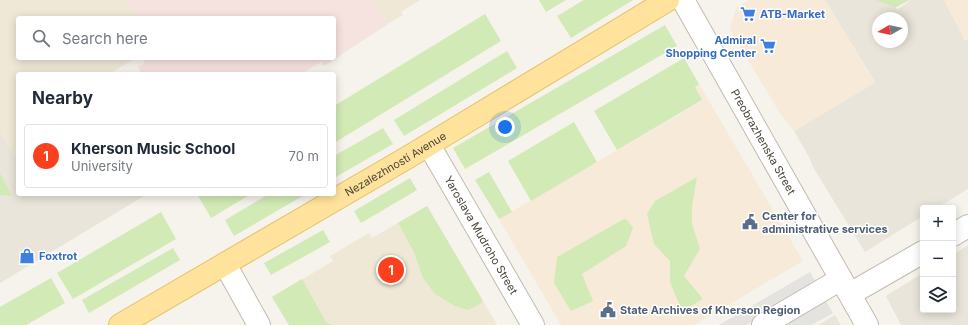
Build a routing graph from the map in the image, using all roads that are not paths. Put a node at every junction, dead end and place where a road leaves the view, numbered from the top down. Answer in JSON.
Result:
{"nodes":[{"id":1,"x":668,"y":0,"type":"edge"},
{"id":2,"x":683,"y":0,"type":"edge"},
{"id":3,"x":429,"y":145,"type":"junction"},
{"id":4,"x":968,"y":226,"type":"edge"},
{"id":5,"x":956,"y":233,"type":"edge"},
{"id":6,"x":920,"y":253,"type":"edge"},
{"id":7,"x":225,"y":264,"type":"junction"},
{"id":8,"x":845,"y":287,"type":"junction"},
{"id":9,"x":120,"y":325,"type":"edge"},
{"id":10,"x":259,"y":325,"type":"edge"},
{"id":11,"x":533,"y":325,"type":"edge"},
{"id":12,"x":762,"y":325,"type":"edge"},
{"id":13,"x":867,"y":325,"type":"edge"}],
"edges":[{"from":1,"to":3,"type":"main road","name":"Nezalezhnosti Avenue"},
{"from":2,"to":8,"type":"street","name":"Preobrazhenska Street"},
{"from":3,"to":7,"type":"main road","name":"Nezalezhnosti Avenue"},
{"from":3,"to":11,"type":"street","name":"Yaroslava Mudroho Street"},
{"from":4,"to":5,"type":"street"},
{"from":6,"to":8,"type":"street"},
{"from":7,"to":9,"type":"main road","name":"Nezalezhnosti Avenue"},
{"from":7,"to":10,"type":"street"},
{"from":8,"to":12,"type":"street"},
{"from":8,"to":13,"type":"street","name":"Preobrazhenska Street"}]}
